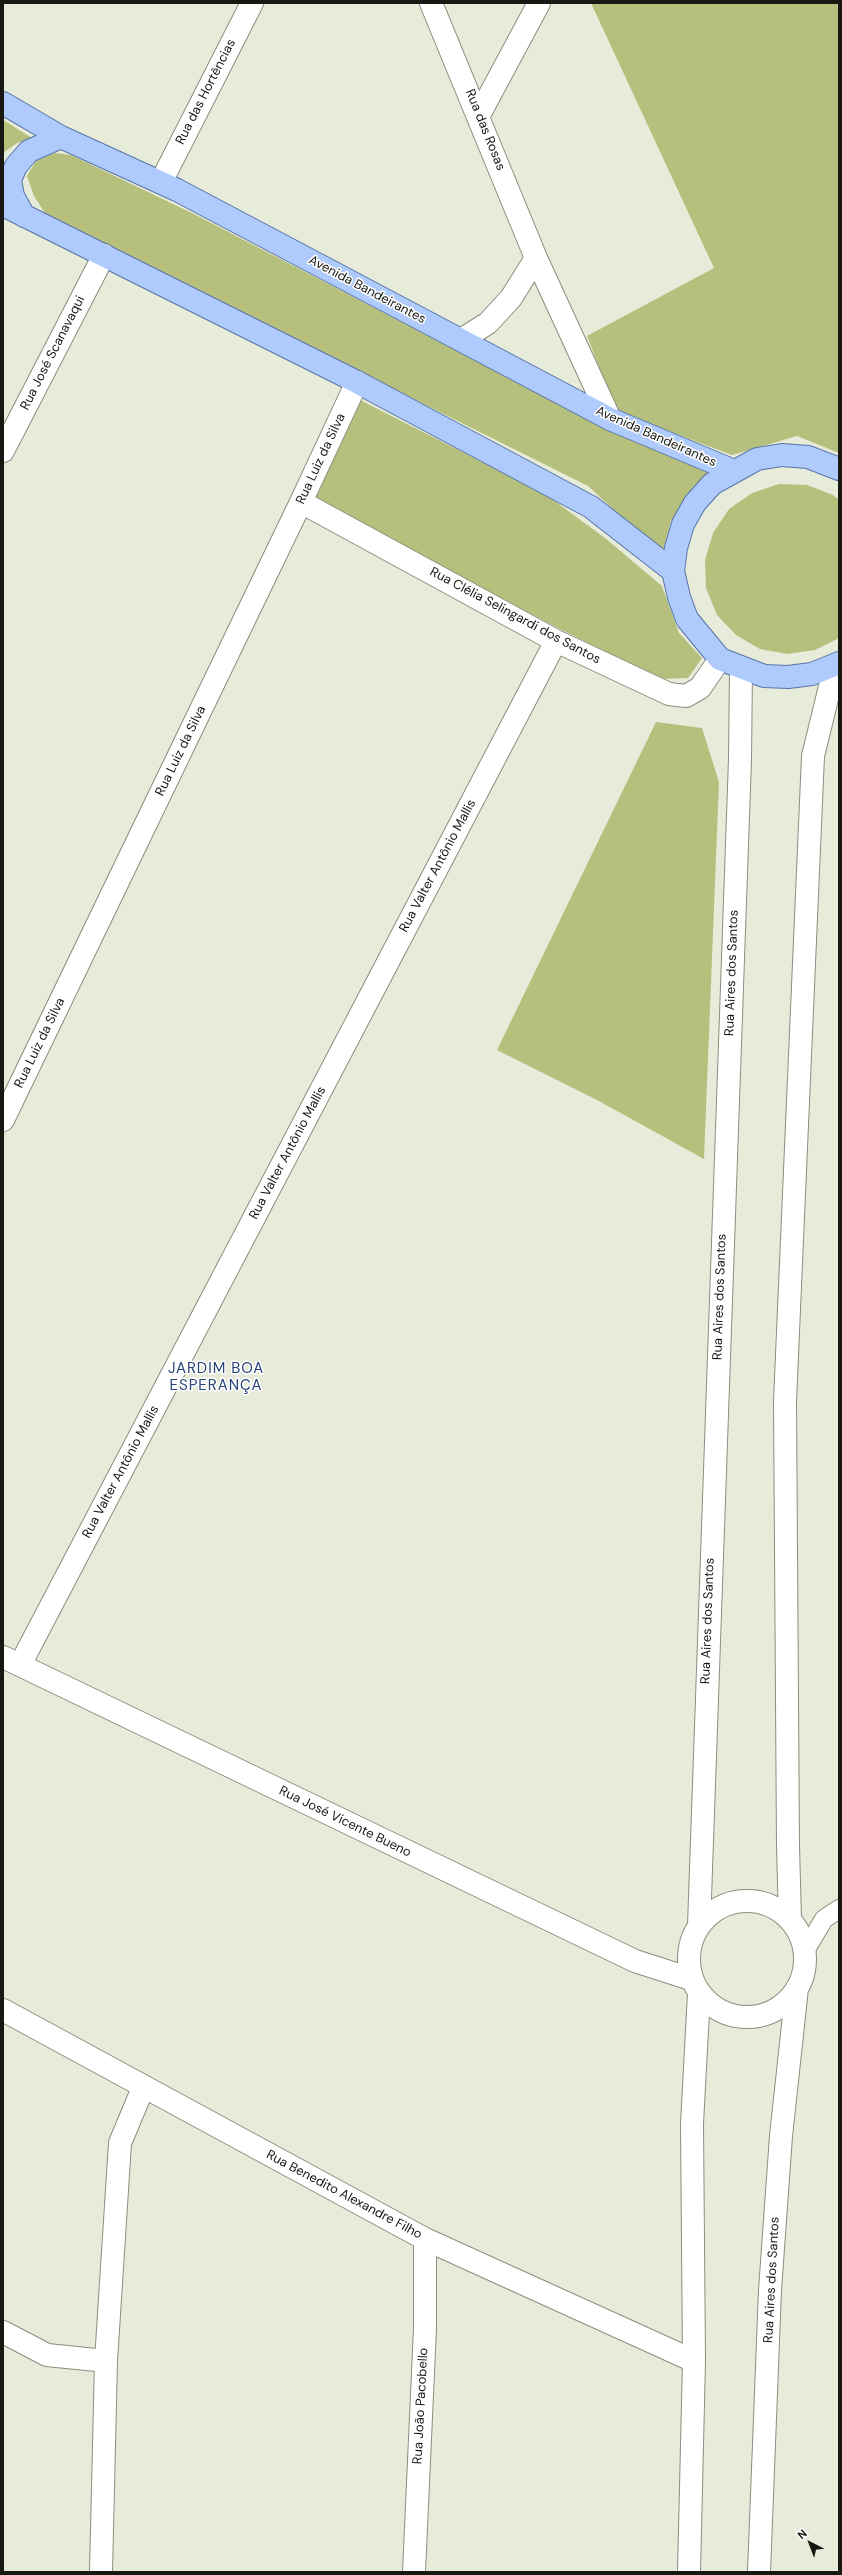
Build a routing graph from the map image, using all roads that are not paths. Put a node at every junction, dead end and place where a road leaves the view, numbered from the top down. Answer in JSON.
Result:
{"nodes":[{"id":1,"x":252,"y":3,"type":"edge"},
{"id":2,"x":431,"y":3,"type":"edge"},
{"id":3,"x":539,"y":3,"type":"edge"},
{"id":4,"x":3,"y":103,"type":"edge"},
{"id":5,"x":479,"y":115,"type":"junction"},
{"id":6,"x":61,"y":137,"type":"junction"},
{"id":7,"x":161,"y":182,"type":"junction"},
{"id":8,"x":3,"y":205,"type":"edge"},
{"id":9,"x":24,"y":216,"type":"junction"},
{"id":10,"x":104,"y":255,"type":"junction"},
{"id":11,"x":536,"y":258,"type":"junction"},
{"id":12,"x":461,"y":340,"type":"junction"},
{"id":13,"x":357,"y":382,"type":"junction"},
{"id":14,"x":610,"y":419,"type":"junction"},
{"id":15,"x":3,"y":451,"type":"edge"},
{"id":16,"x":839,"y":469,"type":"edge"},
{"id":17,"x":734,"y":471,"type":"junction"},
{"id":18,"x":301,"y":502,"type":"junction"},
{"id":19,"x":673,"y":571,"type":"junction"},
{"id":20,"x":556,"y":641,"type":"junction"},
{"id":21,"x":720,"y":659,"type":"junction"},
{"id":22,"x":837,"y":664,"type":"edge"},
{"id":23,"x":741,"y":668,"type":"junction"},
{"id":24,"x":3,"y":1120,"type":"edge"},
{"id":25,"x":12,"y":1661,"type":"edge"},
{"id":26,"x":839,"y":1909,"type":"edge"},
{"id":27,"x":790,"y":1920,"type":"junction"},
{"id":28,"x":699,"y":1926,"type":"junction"},
{"id":29,"x":805,"y":1951,"type":"junction"},
{"id":30,"x":695,"y":1986,"type":"junction"},
{"id":31,"x":797,"y":1988,"type":"junction"},
{"id":32,"x":3,"y":2010,"type":"edge"},
{"id":33,"x":142,"y":2088,"type":"junction"},
{"id":34,"x":426,"y":2239,"type":"junction"},
{"id":35,"x":3,"y":2332,"type":"edge"},
{"id":36,"x":106,"y":2361,"type":"junction"},
{"id":37,"x":694,"y":2361,"type":"junction"},
{"id":38,"x":101,"y":2572,"type":"edge"},
{"id":39,"x":414,"y":2572,"type":"edge"},
{"id":40,"x":689,"y":2572,"type":"edge"},
{"id":41,"x":759,"y":2572,"type":"edge"}],
"edges":[{"from":1,"to":7,"type":"street","name":"Rua das Hortências"},
{"from":2,"to":5,"type":"street","name":"Rua das Rosas"},
{"from":3,"to":5,"type":"street"},
{"from":4,"to":6,"type":"main road","name":"Avenida Bandeirantes"},
{"from":5,"to":11,"type":"street","name":"Rua das Rosas"},
{"from":6,"to":7,"type":"main road","name":"Avenida Bandeirantes"},
{"from":6,"to":9,"type":"main road"},
{"from":7,"to":12,"type":"main road","name":"Avenida Bandeirantes"},
{"from":8,"to":9,"type":"main road"},
{"from":9,"to":10,"type":"main road"},
{"from":10,"to":13,"type":"main road"},
{"from":10,"to":15,"type":"street","name":"Rua José Scanavaqui"},
{"from":11,"to":12,"type":"street"},
{"from":11,"to":14,"type":"street","name":"Rua das Rosas"},
{"from":12,"to":14,"type":"main road","name":"Avenida Bandeirantes"},
{"from":13,"to":18,"type":"street","name":"Rua Luiz da Silva"},
{"from":13,"to":19,"type":"main road"},
{"from":14,"to":17,"type":"main road","name":"Avenida Bandeirantes"},
{"from":16,"to":17,"type":"main road","name":"Avenida Bandeirantes"},
{"from":17,"to":19,"type":"main road","name":"Avenida Bandeirantes"},
{"from":18,"to":20,"type":"street","name":"Rua Clélia Selingardi dos Santos"},
{"from":18,"to":24,"type":"street","name":"Rua Luiz da Silva"},
{"from":19,"to":21,"type":"main road","name":"Avenida Bandeirantes"},
{"from":20,"to":21,"type":"street","name":"Rua Clélia Selingardi dos Santos"},
{"from":20,"to":25,"type":"street","name":"Rua Valter Antônio Mallis"},
{"from":21,"to":23,"type":"main road","name":"Avenida Bandeirantes"},
{"from":22,"to":23,"type":"main road","name":"Avenida Bandeirantes"},
{"from":22,"to":27,"type":"street"},
{"from":23,"to":28,"type":"street","name":"Rua Aires dos Santos"},
{"from":25,"to":30,"type":"street","name":"Rua José Vicente Bueno"},
{"from":26,"to":29,"type":"lane"},
{"from":27,"to":28,"type":"street","name":"Rua Aires dos Santos"},
{"from":27,"to":29,"type":"street","name":"Rua Aires dos Santos"},
{"from":28,"to":30,"type":"street","name":"Rua Aires dos Santos"},
{"from":29,"to":31,"type":"street","name":"Rua Aires dos Santos"},
{"from":30,"to":31,"type":"street","name":"Rua Aires dos Santos"},
{"from":30,"to":37,"type":"street","name":"Rua Aires dos Santos"},
{"from":31,"to":41,"type":"street","name":"Rua Aires dos Santos"},
{"from":32,"to":33,"type":"street","name":"Rua Benedito Alexandre Filho"},
{"from":33,"to":34,"type":"street","name":"Rua Benedito Alexandre Filho"},
{"from":33,"to":36,"type":"street"},
{"from":34,"to":37,"type":"street","name":"Rua Benedito Alexandre Filho"},
{"from":34,"to":39,"type":"street","name":"Rua João Pacobello"},
{"from":35,"to":36,"type":"street"},
{"from":36,"to":38,"type":"street"},
{"from":37,"to":40,"type":"street","name":"Rua Aires dos Santos"}]}
